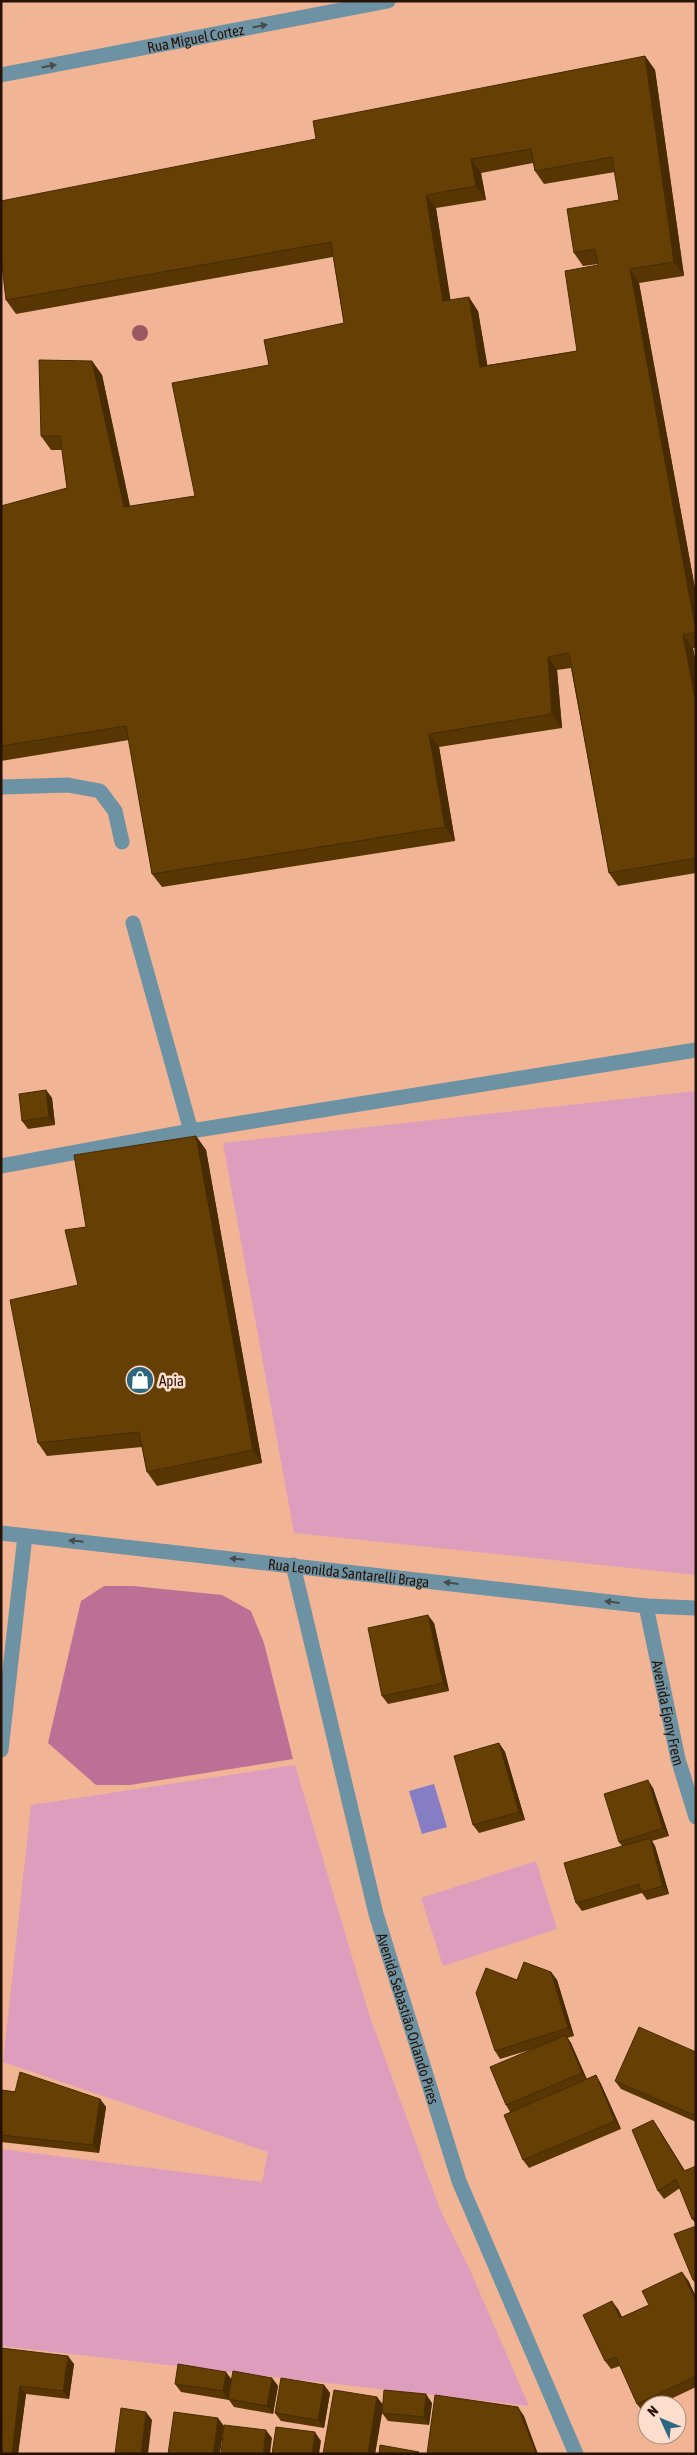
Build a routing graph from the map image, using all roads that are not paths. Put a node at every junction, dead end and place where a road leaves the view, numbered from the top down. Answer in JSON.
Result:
{"nodes":[{"id":1,"x":388,"y":1,"type":"edge"},
{"id":2,"x":1,"y":75,"type":"edge"},
{"id":3,"x":1,"y":787,"type":"edge"},
{"id":4,"x":122,"y":842,"type":"dead end"},
{"id":5,"x":133,"y":923,"type":"dead end"},
{"id":6,"x":696,"y":1050,"type":"edge"},
{"id":7,"x":191,"y":1131,"type":"junction"},
{"id":8,"x":1,"y":1166,"type":"edge"},
{"id":9,"x":1,"y":1533,"type":"edge"},
{"id":10,"x":25,"y":1536,"type":"junction"},
{"id":11,"x":294,"y":1565,"type":"junction"},
{"id":12,"x":646,"y":1606,"type":"junction"},
{"id":13,"x":696,"y":1608,"type":"edge"},
{"id":14,"x":1,"y":1750,"type":"edge"},
{"id":15,"x":696,"y":1818,"type":"edge"},
{"id":16,"x":576,"y":2454,"type":"edge"}],
"edges":[{"from":2,"to":1,"type":"street","name":"Rua Miguel Cortez","one_way":true},
{"from":3,"to":4,"type":"street"},
{"from":5,"to":7,"type":"street"},
{"from":6,"to":7,"type":"street"},
{"from":7,"to":8,"type":"street"},
{"from":9,"to":10,"type":"street","name":"Rua Leonilda Santarelli Braga"},
{"from":11,"to":10,"type":"street","name":"Rua Leonilda Santarelli Braga","one_way":true},
{"from":10,"to":14,"type":"street"},
{"from":12,"to":11,"type":"street","name":"Rua Leonilda Santarelli Braga","one_way":true},
{"from":11,"to":16,"type":"street","name":"Avenida Sebastião Orlando Pires"},
{"from":12,"to":13,"type":"street","name":"Rua Leonilda Santarelli Braga"},
{"from":12,"to":15,"type":"street","name":"Avenida Ejony Frem"}]}
